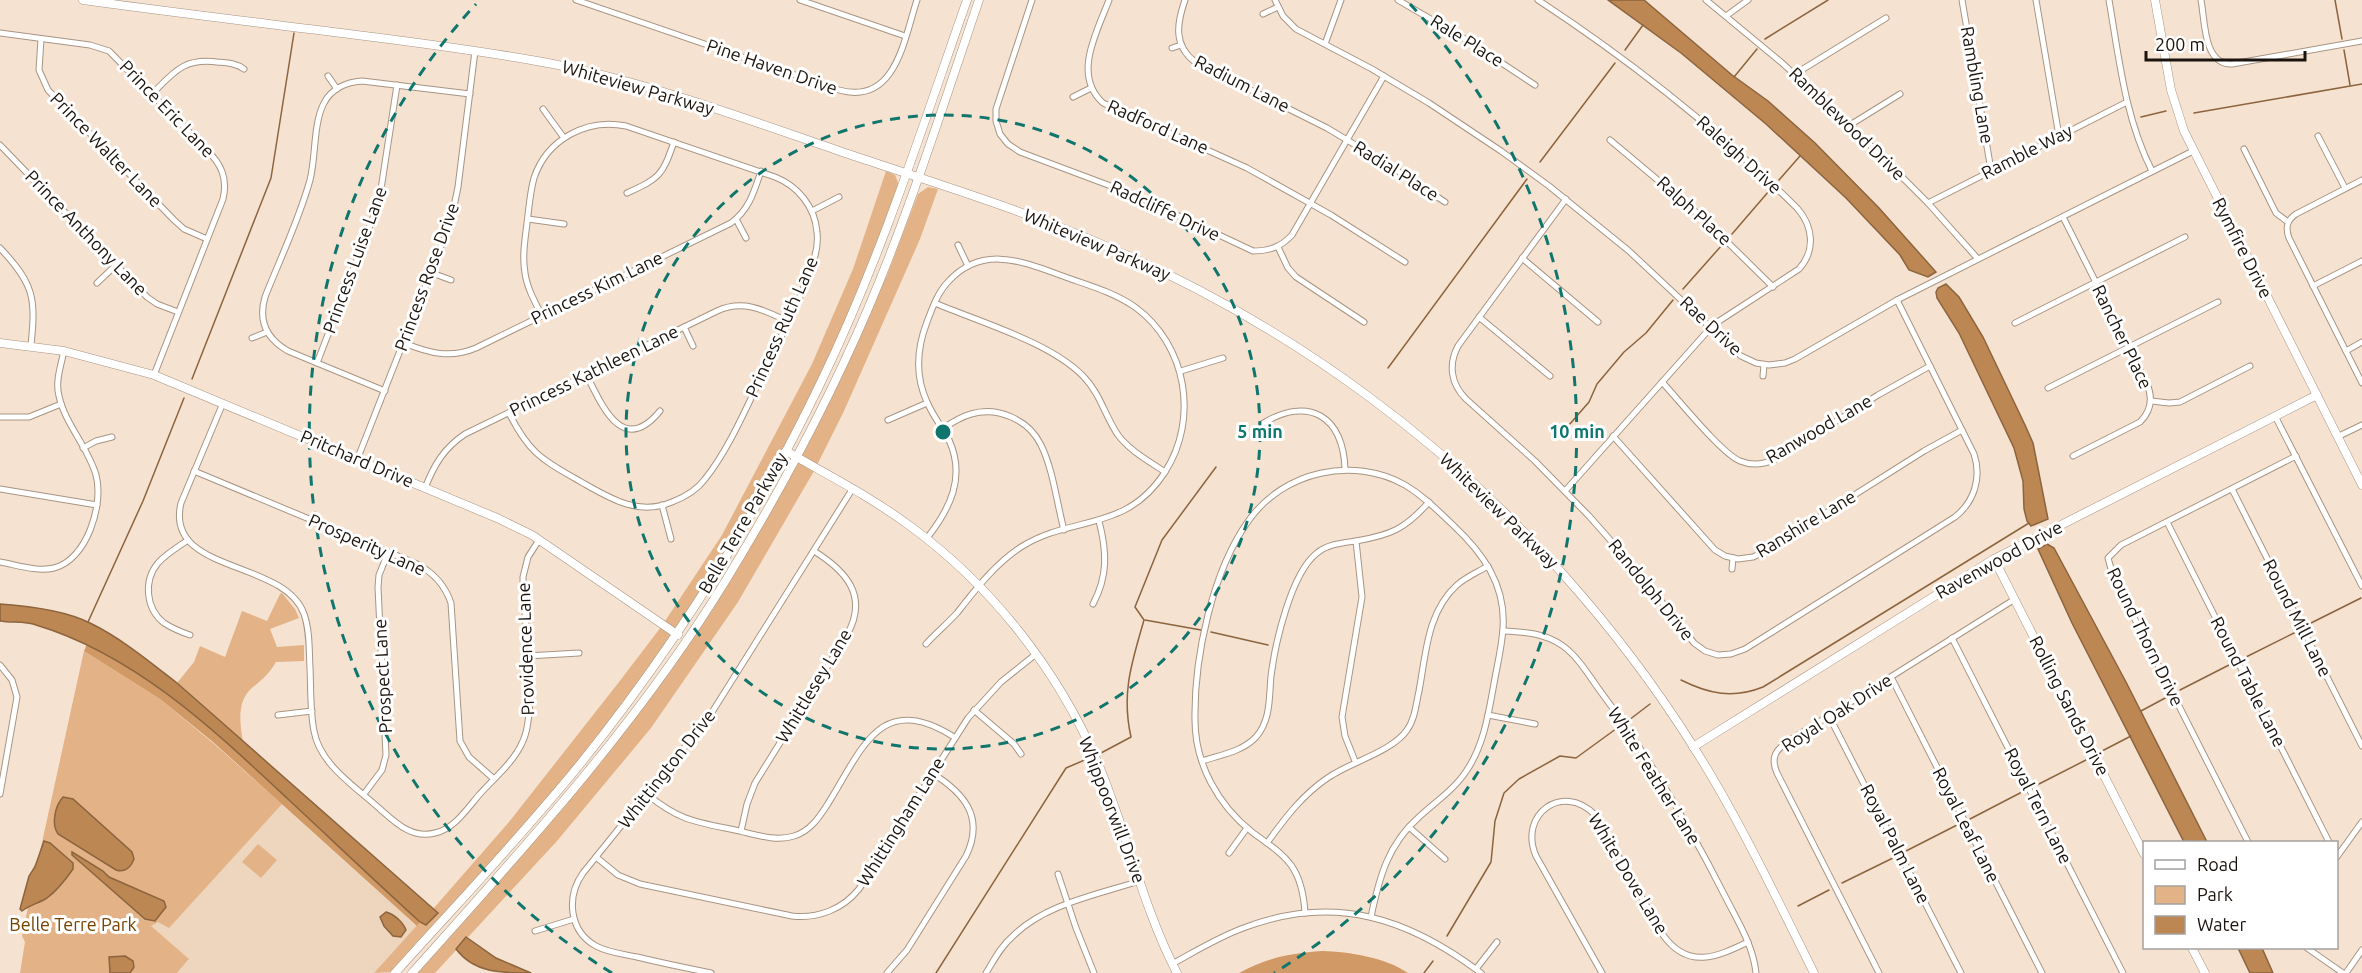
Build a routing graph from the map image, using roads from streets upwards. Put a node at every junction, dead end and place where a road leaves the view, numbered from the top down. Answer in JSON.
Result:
{"nodes":[{"id":1,"x":83,"y":0,"type":"edge"},
{"id":2,"x":576,"y":0,"type":"edge"},
{"id":3,"x":800,"y":0,"type":"edge"},
{"id":4,"x":917,"y":0,"type":"edge"},
{"id":5,"x":967,"y":0,"type":"edge"},
{"id":6,"x":979,"y":0,"type":"edge"},
{"id":7,"x":1032,"y":0,"type":"edge"},
{"id":8,"x":1108,"y":0,"type":"edge"},
{"id":9,"x":1185,"y":0,"type":"edge"},
{"id":10,"x":1275,"y":0,"type":"edge"},
{"id":11,"x":1341,"y":0,"type":"edge"},
{"id":12,"x":1398,"y":0,"type":"edge"},
{"id":13,"x":1538,"y":0,"type":"edge"},
{"id":14,"x":1706,"y":0,"type":"edge"},
{"id":15,"x":1748,"y":0,"type":"edge"},
{"id":16,"x":1962,"y":0,"type":"edge"},
{"id":17,"x":2036,"y":0,"type":"edge"},
{"id":18,"x":2109,"y":0,"type":"edge"},
{"id":19,"x":2155,"y":0,"type":"edge"},
{"id":20,"x":2201,"y":0,"type":"edge"},
{"id":21,"x":1278,"y":7,"type":"junction"},
{"id":22,"x":1263,"y":14,"type":"dead end"},
{"id":23,"x":1726,"y":16,"type":"junction"},
{"id":24,"x":1886,"y":18,"type":"dead end"},
{"id":25,"x":0,"y":33,"type":"edge"},
{"id":26,"x":905,"y":36,"type":"junction"},
{"id":27,"x":41,"y":39,"type":"junction"},
{"id":28,"x":2362,"y":40,"type":"edge"},
{"id":29,"x":1326,"y":44,"type":"junction"},
{"id":30,"x":1180,"y":45,"type":"junction"},
{"id":31,"x":1172,"y":48,"type":"dead end"},
{"id":32,"x":476,"y":51,"type":"junction"},
{"id":33,"x":244,"y":69,"type":"dead end"},
{"id":34,"x":1795,"y":74,"type":"junction"},
{"id":35,"x":328,"y":76,"type":"dead end"},
{"id":36,"x":1384,"y":76,"type":"junction"},
{"id":37,"x":397,"y":85,"type":"junction"},
{"id":38,"x":1535,"y":85,"type":"dead end"},
{"id":39,"x":1091,"y":88,"type":"junction"},
{"id":40,"x":337,"y":89,"type":"junction"},
{"id":41,"x":152,"y":93,"type":"junction"},
{"id":42,"x":470,"y":94,"type":"junction"},
{"id":43,"x":1900,"y":94,"type":"dead end"},
{"id":44,"x":1073,"y":97,"type":"dead end"},
{"id":45,"x":2127,"y":102,"type":"junction"},
{"id":46,"x":543,"y":109,"type":"dead end"},
{"id":47,"x":1850,"y":124,"type":"junction"},
{"id":48,"x":2059,"y":136,"type":"junction"},
{"id":49,"x":2318,"y":136,"type":"dead end"},
{"id":50,"x":564,"y":138,"type":"junction"},
{"id":51,"x":1348,"y":140,"type":"junction"},
{"id":52,"x":1610,"y":140,"type":"dead end"},
{"id":53,"x":674,"y":141,"type":"junction"},
{"id":54,"x":0,"y":145,"type":"edge"},
{"id":55,"x":2244,"y":149,"type":"dead end"},
{"id":56,"x":2193,"y":151,"type":"junction"},
{"id":57,"x":1991,"y":170,"type":"junction"},
{"id":58,"x":761,"y":171,"type":"junction"},
{"id":59,"x":2152,"y":171,"type":"junction"},
{"id":60,"x":907,"y":173,"type":"junction"},
{"id":61,"x":918,"y":177,"type":"junction"},
{"id":62,"x":2362,"y":180,"type":"edge"},
{"id":63,"x":2345,"y":188,"type":"junction"},
{"id":64,"x":627,"y":193,"type":"dead end"},
{"id":65,"x":839,"y":197,"type":"dead end"},
{"id":66,"x":1566,"y":199,"type":"junction"},
{"id":67,"x":1445,"y":202,"type":"dead end"},
{"id":68,"x":1311,"y":203,"type":"junction"},
{"id":69,"x":1928,"y":203,"type":"junction"},
{"id":70,"x":812,"y":211,"type":"junction"},
{"id":71,"x":2063,"y":217,"type":"junction"},
{"id":72,"x":528,"y":219,"type":"junction"},
{"id":73,"x":736,"y":219,"type":"junction"},
{"id":74,"x":2288,"y":222,"type":"junction"},
{"id":75,"x":564,"y":224,"type":"dead end"},
{"id":76,"x":2185,"y":237,"type":"dead end"},
{"id":77,"x":746,"y":238,"type":"dead end"},
{"id":78,"x":207,"y":239,"type":"junction"},
{"id":79,"x":958,"y":245,"type":"dead end"},
{"id":80,"x":1278,"y":247,"type":"junction"},
{"id":81,"x":0,"y":248,"type":"edge"},
{"id":82,"x":1522,"y":258,"type":"junction"},
{"id":83,"x":1978,"y":260,"type":"junction"},
{"id":84,"x":2362,"y":261,"type":"edge"},
{"id":85,"x":1405,"y":262,"type":"dead end"},
{"id":86,"x":116,"y":265,"type":"junction"},
{"id":87,"x":968,"y":266,"type":"junction"},
{"id":88,"x":432,"y":273,"type":"junction"},
{"id":89,"x":451,"y":280,"type":"dead end"},
{"id":90,"x":2096,"y":282,"type":"junction"},
{"id":91,"x":97,"y":284,"type":"dead end"},
{"id":92,"x":1773,"y":286,"type":"junction"},
{"id":93,"x":2313,"y":286,"type":"junction"},
{"id":94,"x":1897,"y":300,"type":"junction"},
{"id":95,"x":2218,"y":302,"type":"dead end"},
{"id":96,"x":935,"y":303,"type":"junction"},
{"id":97,"x":178,"y":312,"type":"junction"},
{"id":98,"x":542,"y":316,"type":"junction"},
{"id":99,"x":1479,"y":316,"type":"junction"},
{"id":100,"x":788,"y":321,"type":"junction"},
{"id":101,"x":1364,"y":322,"type":"dead end"},
{"id":102,"x":1598,"y":322,"type":"dead end"},
{"id":103,"x":2015,"y":323,"type":"dead end"},
{"id":104,"x":684,"y":327,"type":"junction"},
{"id":105,"x":1711,"y":327,"type":"junction"},
{"id":106,"x":267,"y":332,"type":"junction"},
{"id":107,"x":252,"y":338,"type":"dead end"},
{"id":108,"x":2362,"y":342,"type":"edge"},
{"id":109,"x":0,"y":343,"type":"edge"},
{"id":110,"x":404,"y":343,"type":"junction"},
{"id":111,"x":31,"y":345,"type":"junction"},
{"id":112,"x":693,"y":346,"type":"dead end"},
{"id":113,"x":2128,"y":347,"type":"junction"},
{"id":114,"x":64,"y":351,"type":"junction"},
{"id":115,"x":2346,"y":351,"type":"junction"},
{"id":116,"x":1223,"y":358,"type":"dead end"},
{"id":117,"x":317,"y":363,"type":"junction"},
{"id":118,"x":1764,"y":365,"type":"junction"},
{"id":119,"x":1930,"y":366,"type":"junction"},
{"id":120,"x":2250,"y":366,"type":"dead end"},
{"id":121,"x":1180,"y":371,"type":"junction"},
{"id":122,"x":586,"y":374,"type":"junction"},
{"id":123,"x":154,"y":375,"type":"junction"},
{"id":124,"x":1550,"y":376,"type":"dead end"},
{"id":125,"x":1763,"y":376,"type":"dead end"},
{"id":126,"x":1662,"y":382,"type":"junction"},
{"id":127,"x":2362,"y":383,"type":"edge"},
{"id":128,"x":2048,"y":388,"type":"dead end"},
{"id":129,"x":385,"y":391,"type":"junction"},
{"id":130,"x":2316,"y":395,"type":"junction"},
{"id":131,"x":2151,"y":401,"type":"junction"},
{"id":132,"x":223,"y":403,"type":"junction"},
{"id":133,"x":927,"y":403,"type":"junction"},
{"id":134,"x":61,"y":404,"type":"junction"},
{"id":135,"x":660,"y":411,"type":"dead end"},
{"id":136,"x":508,"y":413,"type":"junction"},
{"id":137,"x":2275,"y":416,"type":"junction"},
{"id":138,"x":0,"y":417,"type":"edge"},
{"id":139,"x":888,"y":420,"type":"dead end"},
{"id":140,"x":1262,"y":424,"type":"dead end"},
{"id":141,"x":2362,"y":425,"type":"edge"},
{"id":142,"x":942,"y":429,"type":"junction"},
{"id":143,"x":1962,"y":430,"type":"junction"},
{"id":144,"x":1613,"y":436,"type":"junction"},
{"id":145,"x":112,"y":437,"type":"dead end"},
{"id":146,"x":2337,"y":437,"type":"junction"},
{"id":147,"x":83,"y":448,"type":"junction"},
{"id":148,"x":786,"y":452,"type":"junction"},
{"id":149,"x":2073,"y":456,"type":"dead end"},
{"id":150,"x":2296,"y":456,"type":"junction"},
{"id":151,"x":796,"y":457,"type":"junction"},
{"id":152,"x":357,"y":460,"type":"junction"},
{"id":153,"x":1345,"y":470,"type":"junction"},
{"id":154,"x":194,"y":471,"type":"junction"},
{"id":155,"x":1165,"y":472,"type":"junction"},
{"id":156,"x":2362,"y":485,"type":"edge"},
{"id":157,"x":425,"y":488,"type":"junction"},
{"id":158,"x":853,"y":488,"type":"junction"},
{"id":159,"x":0,"y":489,"type":"edge"},
{"id":160,"x":2232,"y":489,"type":"junction"},
{"id":161,"x":1565,"y":491,"type":"junction"},
{"id":162,"x":1429,"y":502,"type":"junction"},
{"id":163,"x":97,"y":505,"type":"junction"},
{"id":164,"x":662,"y":506,"type":"junction"},
{"id":165,"x":1099,"y":521,"type":"junction"},
{"id":166,"x":2167,"y":522,"type":"junction"},
{"id":167,"x":1064,"y":530,"type":"junction"},
{"id":168,"x":927,"y":538,"type":"junction"},
{"id":169,"x":671,"y":539,"type":"dead end"},
{"id":170,"x":188,"y":540,"type":"junction"},
{"id":171,"x":538,"y":540,"type":"junction"},
{"id":172,"x":1356,"y":541,"type":"junction"},
{"id":173,"x":814,"y":551,"type":"junction"},
{"id":174,"x":388,"y":553,"type":"junction"},
{"id":175,"x":1733,"y":558,"type":"junction"},
{"id":176,"x":1994,"y":559,"type":"junction"},
{"id":177,"x":0,"y":562,"type":"edge"},
{"id":178,"x":1488,"y":566,"type":"junction"},
{"id":179,"x":1732,"y":569,"type":"dead end"},
{"id":180,"x":978,"y":586,"type":"junction"},
{"id":181,"x":2362,"y":586,"type":"edge"},
{"id":182,"x":2015,"y":599,"type":"junction"},
{"id":183,"x":1093,"y":604,"type":"dead end"},
{"id":184,"x":1503,"y":631,"type":"junction"},
{"id":185,"x":676,"y":634,"type":"junction"},
{"id":186,"x":190,"y":635,"type":"dead end"},
{"id":187,"x":1952,"y":638,"type":"junction"},
{"id":188,"x":686,"y":641,"type":"junction"},
{"id":189,"x":926,"y":644,"type":"dead end"},
{"id":190,"x":579,"y":653,"type":"dead end"},
{"id":191,"x":1036,"y":654,"type":"junction"},
{"id":192,"x":527,"y":656,"type":"junction"},
{"id":193,"x":0,"y":665,"type":"edge"},
{"id":194,"x":1891,"y":677,"type":"junction"},
{"id":195,"x":974,"y":710,"type":"junction"},
{"id":196,"x":312,"y":711,"type":"junction"},
{"id":197,"x":278,"y":715,"type":"dead end"},
{"id":198,"x":1488,"y":715,"type":"junction"},
{"id":199,"x":1829,"y":716,"type":"junction"},
{"id":200,"x":1535,"y":724,"type":"dead end"},
{"id":201,"x":954,"y":737,"type":"junction"},
{"id":202,"x":2362,"y":746,"type":"edge"},
{"id":203,"x":1693,"y":747,"type":"junction"},
{"id":204,"x":1021,"y":754,"type":"dead end"},
{"id":205,"x":1202,"y":761,"type":"junction"},
{"id":206,"x":1355,"y":761,"type":"junction"},
{"id":207,"x":932,"y":773,"type":"junction"},
{"id":208,"x":494,"y":779,"type":"junction"},
{"id":209,"x":1,"y":784,"type":"edge"},
{"id":210,"x":0,"y":794,"type":"edge"},
{"id":211,"x":364,"y":794,"type":"junction"},
{"id":212,"x":648,"y":795,"type":"junction"},
{"id":213,"x":2362,"y":822,"type":"edge"},
{"id":214,"x":1409,"y":826,"type":"junction"},
{"id":215,"x":1247,"y":828,"type":"junction"},
{"id":216,"x":741,"y":831,"type":"junction"},
{"id":217,"x":2247,"y":841,"type":"edge"},
{"id":218,"x":2328,"y":841,"type":"edge"},
{"id":219,"x":1267,"y":843,"type":"junction"},
{"id":220,"x":2143,"y":850,"type":"edge"},
{"id":221,"x":1229,"y":853,"type":"dead end"},
{"id":222,"x":2338,"y":856,"type":"edge"},
{"id":223,"x":596,"y":857,"type":"junction"},
{"id":224,"x":1445,"y":860,"type":"dead end"},
{"id":225,"x":1058,"y":874,"type":"dead end"},
{"id":226,"x":1139,"y":881,"type":"junction"},
{"id":227,"x":1068,"y":905,"type":"junction"},
{"id":228,"x":1305,"y":913,"type":"junction"},
{"id":229,"x":1371,"y":917,"type":"junction"},
{"id":230,"x":574,"y":919,"type":"junction"},
{"id":231,"x":535,"y":931,"type":"dead end"},
{"id":232,"x":1497,"y":942,"type":"dead end"},
{"id":233,"x":1748,"y":942,"type":"junction"},
{"id":234,"x":2193,"y":949,"type":"edge"},
{"id":235,"x":2309,"y":949,"type":"edge"},
{"id":236,"x":2362,"y":950,"type":"edge"},
{"id":237,"x":1172,"y":964,"type":"junction"},
{"id":238,"x":1478,"y":971,"type":"edge"},
{"id":239,"x":395,"y":973,"type":"edge"},
{"id":240,"x":412,"y":973,"type":"edge"},
{"id":241,"x":711,"y":973,"type":"edge"},
{"id":242,"x":887,"y":973,"type":"edge"},
{"id":243,"x":986,"y":973,"type":"edge"},
{"id":244,"x":1094,"y":973,"type":"edge"},
{"id":245,"x":1177,"y":973,"type":"edge"},
{"id":246,"x":1602,"y":973,"type":"edge"},
{"id":247,"x":1756,"y":973,"type":"edge"},
{"id":248,"x":1814,"y":973,"type":"edge"},
{"id":249,"x":1879,"y":973,"type":"edge"},
{"id":250,"x":1960,"y":973,"type":"edge"},
{"id":251,"x":2042,"y":973,"type":"edge"},
{"id":252,"x":2123,"y":973,"type":"edge"},
{"id":253,"x":2205,"y":973,"type":"edge"},
{"id":254,"x":2345,"y":973,"type":"edge"}],
"edges":[{"from":1,"to":32,"type":"street","name":"Whiteview Parkway"},
{"from":2,"to":26,"type":"street","name":"Pine Haven Drive"},
{"from":3,"to":26,"type":"street"},
{"from":4,"to":26,"type":"street","name":"Pine Haven Drive"},
{"from":5,"to":60,"type":"street","name":"Belle Terre Parkway"},
{"from":6,"to":61,"type":"street","name":"Belle Terre Parkway"},
{"from":7,"to":80,"type":"street","name":"Radcliffe Drive"},
{"from":8,"to":39,"type":"street","name":"Radford Lane"},
{"from":9,"to":30,"type":"street","name":"Radium Lane"},
{"from":10,"to":21,"type":"street","name":"Rae Drive"},
{"from":11,"to":29,"type":"street"},
{"from":12,"to":38,"type":"street","name":"Rale Place"},
{"from":13,"to":92,"type":"street","name":"Raleigh Drive"},
{"from":14,"to":23,"type":"street","name":"Ramblewood Drive"},
{"from":15,"to":23,"type":"street"},
{"from":16,"to":57,"type":"street","name":"Rambling Lane"},
{"from":17,"to":48,"type":"street"},
{"from":18,"to":45,"type":"street"},
{"from":19,"to":56,"type":"street","name":"Rymfire Drive"},
{"from":20,"to":28,"type":"street"},
{"from":21,"to":22,"type":"street"},
{"from":21,"to":29,"type":"street","name":"Rae Drive"},
{"from":23,"to":34,"type":"street","name":"Ramblewood Drive"},
{"from":24,"to":34,"type":"street"},
{"from":25,"to":27,"type":"street","name":"Prince Eric Lane"},
{"from":27,"to":41,"type":"street","name":"Prince Eric Lane"},
{"from":27,"to":78,"type":"street","name":"Prince Walter Lane"},
{"from":29,"to":36,"type":"street","name":"Rae Drive"},
{"from":30,"to":31,"type":"street"},
{"from":30,"to":51,"type":"street","name":"Radium Lane"},
{"from":32,"to":42,"type":"street","name":"Princess Rose Drive"},
{"from":32,"to":60,"type":"street","name":"Whiteview Parkway"},
{"from":33,"to":41,"type":"street"},
{"from":34,"to":47,"type":"street","name":"Ramblewood Drive"},
{"from":35,"to":40,"type":"street"},
{"from":36,"to":51,"type":"street"},
{"from":36,"to":66,"type":"street","name":"Rae Drive"},
{"from":37,"to":40,"type":"street"},
{"from":37,"to":42,"type":"street"},
{"from":37,"to":117,"type":"street","name":"Princess Luise Lane"},
{"from":39,"to":44,"type":"street"},
{"from":39,"to":68,"type":"street","name":"Radford Lane"},
{"from":40,"to":106,"type":"street"},
{"from":41,"to":78,"type":"street","name":"Prince Eric Lane"},
{"from":42,"to":88,"type":"street","name":"Princess Rose Drive"},
{"from":43,"to":47,"type":"street"},
{"from":45,"to":48,"type":"street","name":"Ramble Way"},
{"from":45,"to":59,"type":"street"},
{"from":46,"to":50,"type":"street"},
{"from":47,"to":69,"type":"street","name":"Ramblewood Drive"},
{"from":48,"to":57,"type":"street","name":"Ramble Way"},
{"from":49,"to":63,"type":"street"},
{"from":50,"to":53,"type":"street","name":"Princess Ruth Lane"},
{"from":50,"to":72,"type":"street","name":"Princess Ruth Lane"},
{"from":51,"to":67,"type":"street","name":"Radial Place"},
{"from":51,"to":68,"type":"street"},
{"from":52,"to":92,"type":"street","name":"Ralph Place"},
{"from":53,"to":58,"type":"street","name":"Princess Ruth Lane"},
{"from":53,"to":64,"type":"street"},
{"from":54,"to":86,"type":"street","name":"Prince Anthony Lane"},
{"from":55,"to":74,"type":"street"},
{"from":56,"to":59,"type":"street","name":"Rae Drive"},
{"from":56,"to":130,"type":"street","name":"Rymfire Drive"},
{"from":57,"to":69,"type":"street","name":"Ramble Way"},
{"from":58,"to":70,"type":"street","name":"Princess Ruth Lane"},
{"from":58,"to":73,"type":"street","name":"Princess Kim Lane"},
{"from":59,"to":71,"type":"street","name":"Rae Drive"},
{"from":60,"to":61,"type":"street","name":"Whiteview Parkway"},
{"from":60,"to":148,"type":"street","name":"Belle Terre Parkway"},
{"from":61,"to":151,"type":"street","name":"Belle Terre Parkway"},
{"from":61,"to":203,"type":"street","name":"Whiteview Parkway"},
{"from":62,"to":63,"type":"street"},
{"from":63,"to":74,"type":"street"},
{"from":65,"to":70,"type":"street"},
{"from":66,"to":82,"type":"street","name":"Randolph Drive"},
{"from":66,"to":105,"type":"street","name":"Rae Drive"},
{"from":68,"to":80,"type":"street"},
{"from":68,"to":85,"type":"street","name":"Radford Lane"},
{"from":69,"to":83,"type":"street","name":"Ramblewood Drive"},
{"from":70,"to":100,"type":"street","name":"Princess Ruth Lane"},
{"from":71,"to":83,"type":"street","name":"Rae Drive"},
{"from":71,"to":90,"type":"street","name":"Rancher Place"},
{"from":72,"to":75,"type":"street"},
{"from":72,"to":98,"type":"street","name":"Princess Ruth Lane"},
{"from":73,"to":77,"type":"street"},
{"from":73,"to":98,"type":"street","name":"Princess Kim Lane"},
{"from":74,"to":93,"type":"street"},
{"from":76,"to":90,"type":"street"},
{"from":78,"to":97,"type":"street","name":"Prince Eric Lane"},
{"from":79,"to":87,"type":"street"},
{"from":80,"to":101,"type":"street"},
{"from":81,"to":111,"type":"street"},
{"from":82,"to":99,"type":"street","name":"Randolph Drive"},
{"from":82,"to":102,"type":"street"},
{"from":83,"to":94,"type":"street","name":"Rae Drive"},
{"from":84,"to":93,"type":"street"},
{"from":86,"to":91,"type":"street"},
{"from":86,"to":97,"type":"street","name":"Prince Anthony Lane"},
{"from":87,"to":96,"type":"street"},
{"from":87,"to":121,"type":"street"},
{"from":88,"to":89,"type":"street"},
{"from":88,"to":110,"type":"street","name":"Princess Rose Drive"},
{"from":90,"to":103,"type":"street"},
{"from":90,"to":113,"type":"street","name":"Rancher Place"},
{"from":92,"to":105,"type":"street","name":"Raleigh Drive"},
{"from":93,"to":115,"type":"street"},
{"from":94,"to":118,"type":"street","name":"Rae Drive"},
{"from":94,"to":119,"type":"street","name":"Randolph Drive"},
{"from":95,"to":113,"type":"street"},
{"from":96,"to":133,"type":"street"},
{"from":96,"to":155,"type":"street"},
{"from":97,"to":123,"type":"street","name":"Prince Eric Lane"},
{"from":98,"to":110,"type":"street","name":"Princess Kim Lane"},
{"from":99,"to":124,"type":"street"},
{"from":99,"to":161,"type":"street","name":"Randolph Drive"},
{"from":100,"to":104,"type":"street","name":"Princess Kathleen Lane"},
{"from":100,"to":164,"type":"street","name":"Princess Ruth Lane"},
{"from":104,"to":112,"type":"street"},
{"from":104,"to":122,"type":"street","name":"Princess Kathleen Lane"},
{"from":105,"to":118,"type":"street","name":"Rae Drive"},
{"from":105,"to":126,"type":"street","name":"Raleigh Drive"},
{"from":106,"to":107,"type":"street"},
{"from":106,"to":117,"type":"street"},
{"from":108,"to":115,"type":"street"},
{"from":109,"to":111,"type":"street","name":"Pritchard Drive"},
{"from":110,"to":129,"type":"street","name":"Princess Rose Drive"},
{"from":111,"to":114,"type":"street","name":"Pritchard Drive"},
{"from":113,"to":128,"type":"street"},
{"from":113,"to":131,"type":"street","name":"Rancher Place"},
{"from":114,"to":123,"type":"street","name":"Pritchard Drive"},
{"from":114,"to":134,"type":"street"},
{"from":115,"to":127,"type":"street"},
{"from":116,"to":121,"type":"street"},
{"from":117,"to":129,"type":"street"},
{"from":118,"to":125,"type":"street"},
{"from":119,"to":126,"type":"street","name":"Ranwood Lane"},
{"from":119,"to":143,"type":"street","name":"Randolph Drive"},
{"from":120,"to":131,"type":"street"},
{"from":121,"to":155,"type":"street"},
{"from":122,"to":135,"type":"street"},
{"from":122,"to":136,"type":"street","name":"Princess Kathleen Lane"},
{"from":123,"to":132,"type":"street","name":"Pritchard Drive"},
{"from":126,"to":144,"type":"street","name":"Raleigh Drive"},
{"from":129,"to":152,"type":"street","name":"Princess Rose Drive"},
{"from":130,"to":137,"type":"street","name":"Ravenwood Drive"},
{"from":130,"to":146,"type":"street","name":"Rymfire Drive"},
{"from":131,"to":149,"type":"street","name":"Rancher Place"},
{"from":132,"to":152,"type":"street","name":"Pritchard Drive"},
{"from":132,"to":154,"type":"street"},
{"from":133,"to":139,"type":"street"},
{"from":133,"to":142,"type":"street"},
{"from":134,"to":138,"type":"street"},
{"from":134,"to":147,"type":"street"},
{"from":136,"to":157,"type":"street","name":"Princess Kathleen Lane"},
{"from":136,"to":164,"type":"street","name":"Princess Ruth Lane"},
{"from":137,"to":150,"type":"street"},
{"from":137,"to":176,"type":"street","name":"Ravenwood Drive"},
{"from":140,"to":153,"type":"street"},
{"from":141,"to":146,"type":"street"},
{"from":142,"to":167,"type":"street"},
{"from":142,"to":168,"type":"street"},
{"from":143,"to":161,"type":"street","name":"Randolph Drive"},
{"from":143,"to":175,"type":"street","name":"Ranshire Lane"},
{"from":144,"to":161,"type":"street","name":"Raleigh Drive"},
{"from":144,"to":175,"type":"street","name":"Ranshire Lane"},
{"from":145,"to":147,"type":"street"},
{"from":146,"to":156,"type":"street","name":"Rymfire Drive"},
{"from":147,"to":163,"type":"street"},
{"from":148,"to":151,"type":"street","name":"Whippoorwill Drive"},
{"from":148,"to":185,"type":"street","name":"Belle Terre Parkway"},
{"from":150,"to":160,"type":"street","name":"Round Thorn Drive"},
{"from":150,"to":181,"type":"street"},
{"from":151,"to":158,"type":"street","name":"Whippoorwill Drive"},
{"from":151,"to":188,"type":"street","name":"Belle Terre Parkway"},
{"from":152,"to":157,"type":"street","name":"Pritchard Drive"},
{"from":153,"to":162,"type":"street"},
{"from":153,"to":205,"type":"street"},
{"from":154,"to":170,"type":"street"},
{"from":154,"to":174,"type":"street","name":"Prosperity Lane"},
{"from":155,"to":165,"type":"street"},
{"from":157,"to":171,"type":"street","name":"Pritchard Drive"},
{"from":158,"to":168,"type":"street","name":"Whippoorwill Drive"},
{"from":158,"to":173,"type":"street","name":"Whittington Drive"},
{"from":159,"to":163,"type":"street"},
{"from":160,"to":166,"type":"street","name":"Round Thorn Drive"},
{"from":160,"to":202,"type":"street","name":"Round Mill Lane"},
{"from":162,"to":172,"type":"street"},
{"from":162,"to":178,"type":"street"},
{"from":163,"to":177,"type":"street"},
{"from":164,"to":169,"type":"street"},
{"from":165,"to":167,"type":"street"},
{"from":165,"to":183,"type":"street"},
{"from":166,"to":217,"type":"street","name":"Round Thorn Drive"},
{"from":166,"to":218,"type":"street","name":"Round Table Lane"},
{"from":167,"to":180,"type":"street"},
{"from":168,"to":180,"type":"street","name":"Whippoorwill Drive"},
{"from":170,"to":186,"type":"street"},
{"from":170,"to":196,"type":"street","name":"Providence Lane"},
{"from":171,"to":185,"type":"street","name":"Pritchard Drive"},
{"from":171,"to":192,"type":"street","name":"Providence Lane"},
{"from":172,"to":205,"type":"street"},
{"from":172,"to":206,"type":"street"},
{"from":173,"to":212,"type":"street","name":"Whittington Drive"},
{"from":173,"to":216,"type":"street","name":"Whittlesey Lane"},
{"from":174,"to":208,"type":"street","name":"Prosperity Lane"},
{"from":174,"to":211,"type":"street","name":"Prospect Lane"},
{"from":175,"to":179,"type":"street"},
{"from":176,"to":182,"type":"street","name":"Rolling Sands Drive"},
{"from":176,"to":203,"type":"street","name":"Ravenwood Drive"},
{"from":178,"to":184,"type":"street"},
{"from":178,"to":206,"type":"street"},
{"from":180,"to":189,"type":"street"},
{"from":180,"to":191,"type":"street","name":"Whippoorwill Drive"},
{"from":182,"to":187,"type":"street","name":"Royal Oak Drive"},
{"from":182,"to":220,"type":"street","name":"Rolling Sands Drive"},
{"from":184,"to":198,"type":"street"},
{"from":184,"to":233,"type":"street","name":"White Feather Lane"},
{"from":185,"to":188,"type":"street","name":"Pritchard Drive"},
{"from":185,"to":239,"type":"street","name":"Belle Terre Parkway"},
{"from":187,"to":194,"type":"street","name":"Royal Oak Drive"},
{"from":187,"to":252,"type":"street","name":"Royal Tern Lane"},
{"from":188,"to":240,"type":"street","name":"Belle Terre Parkway"},
{"from":190,"to":192,"type":"street"},
{"from":191,"to":195,"type":"street","name":"Whittingham Lane"},
{"from":191,"to":226,"type":"street","name":"Whippoorwill Drive"},
{"from":192,"to":208,"type":"street","name":"Providence Lane"},
{"from":193,"to":209,"type":"street"},
{"from":194,"to":199,"type":"street","name":"Royal Oak Drive"},
{"from":194,"to":251,"type":"street","name":"Royal Leaf Lane"},
{"from":195,"to":201,"type":"street","name":"Whittingham Lane"},
{"from":195,"to":204,"type":"street"},
{"from":196,"to":197,"type":"street"},
{"from":196,"to":211,"type":"street","name":"Providence Lane"},
{"from":198,"to":200,"type":"street"},
{"from":198,"to":214,"type":"street"},
{"from":199,"to":249,"type":"street","name":"Royal Oak Drive"},
{"from":199,"to":250,"type":"street","name":"Royal Palm Lane"},
{"from":201,"to":207,"type":"street","name":"Whittingham Lane"},
{"from":201,"to":216,"type":"street"},
{"from":203,"to":248,"type":"street","name":"Whiteview Parkway"},
{"from":205,"to":215,"type":"street"},
{"from":206,"to":219,"type":"street"},
{"from":207,"to":223,"type":"street","name":"Whittingham Lane"},
{"from":207,"to":242,"type":"street"},
{"from":208,"to":211,"type":"street","name":"Providence Lane"},
{"from":209,"to":210,"type":"street"},
{"from":212,"to":216,"type":"street"},
{"from":212,"to":223,"type":"street","name":"Whittington Drive"},
{"from":213,"to":222,"type":"street"},
{"from":214,"to":224,"type":"street"},
{"from":214,"to":229,"type":"street"},
{"from":215,"to":219,"type":"street"},
{"from":215,"to":221,"type":"street"},
{"from":219,"to":228,"type":"street"},
{"from":223,"to":230,"type":"street","name":"Whittington Drive"},
{"from":225,"to":227,"type":"street"},
{"from":226,"to":227,"type":"street"},
{"from":226,"to":237,"type":"street","name":"Whippoorwill Drive"},
{"from":227,"to":243,"type":"street"},
{"from":227,"to":244,"type":"street"},
{"from":228,"to":229,"type":"street"},
{"from":228,"to":237,"type":"street"},
{"from":229,"to":238,"type":"street"},
{"from":230,"to":231,"type":"street"},
{"from":230,"to":241,"type":"street"},
{"from":232,"to":238,"type":"street"},
{"from":233,"to":246,"type":"street","name":"White Dove Lane"},
{"from":233,"to":247,"type":"street","name":"White Feather Lane"},
{"from":234,"to":253,"type":"street"},
{"from":235,"to":254,"type":"street"},
{"from":236,"to":254,"type":"street"},
{"from":237,"to":245,"type":"street","name":"Whippoorwill Drive"}]}
